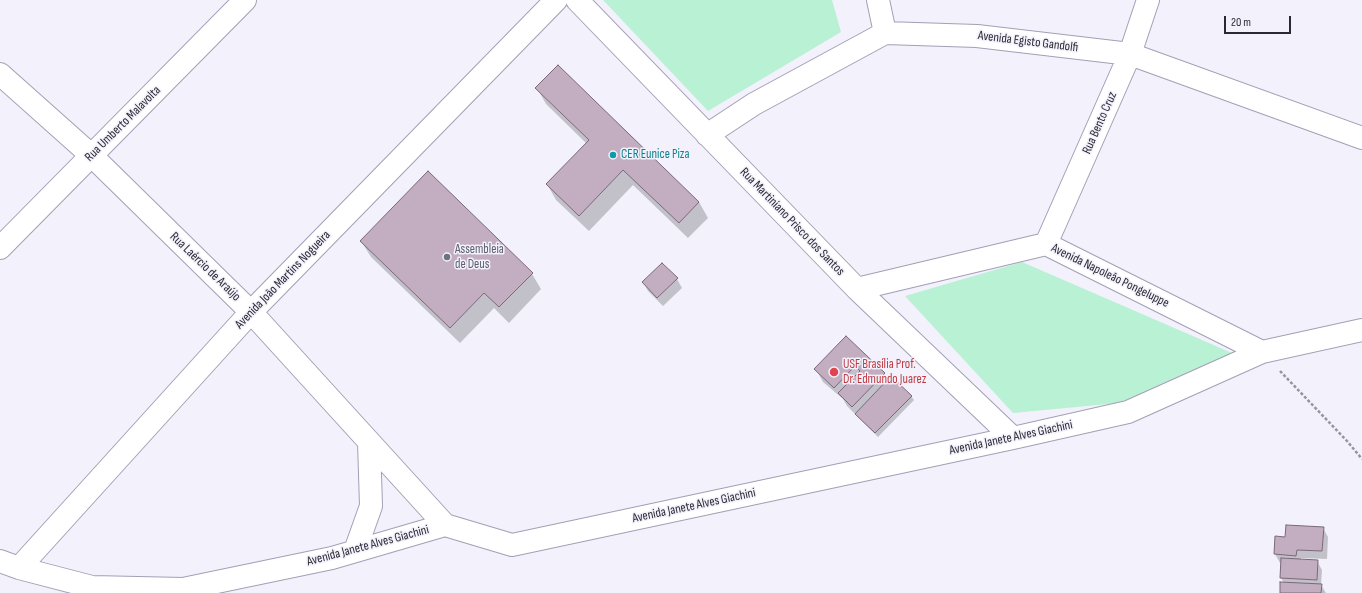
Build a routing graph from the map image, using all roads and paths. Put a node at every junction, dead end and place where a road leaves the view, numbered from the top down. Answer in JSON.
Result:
{"nodes":[{"id":1,"x":245,"y":0,"type":"edge"},
{"id":2,"x":556,"y":0,"type":"edge"},
{"id":3,"x":577,"y":0,"type":"edge"},
{"id":4,"x":878,"y":0,"type":"edge"},
{"id":5,"x":1148,"y":0,"type":"edge"},
{"id":6,"x":885,"y":32,"type":"junction"},
{"id":7,"x":1130,"y":54,"type":"junction"},
{"id":8,"x":0,"y":74,"type":"edge"},
{"id":9,"x":707,"y":135,"type":"junction"},
{"id":10,"x":1362,"y":138,"type":"edge"},
{"id":11,"x":92,"y":156,"type":"junction"},
{"id":12,"x":1046,"y":244,"type":"junction"},
{"id":13,"x":0,"y":248,"type":"edge"},
{"id":14,"x":857,"y":289,"type":"junction"},
{"id":15,"x":251,"y":312,"type":"junction"},
{"id":16,"x":1362,"y":330,"type":"edge"},
{"id":17,"x":1262,"y":352,"type":"junction"},
{"id":18,"x":1013,"y":438,"type":"junction"},
{"id":19,"x":369,"y":442,"type":"junction"},
{"id":20,"x":1362,"y":459,"type":"edge"},
{"id":21,"x":445,"y":525,"type":"junction"},
{"id":22,"x":355,"y":551,"type":"junction"},
{"id":23,"x":9,"y":565,"type":"edge"}],
"edges":[{"from":1,"to":11,"type":"street","name":"Rua Umberto Malavolta"},
{"from":2,"to":15,"type":"street","name":"Avenida João Martins Nogueira"},
{"from":3,"to":9,"type":"street","name":"Rua Martiniano Prisco dos Santos"},
{"from":4,"to":6,"type":"street"},
{"from":5,"to":7,"type":"street","name":"Rua Bento Cruz"},
{"from":6,"to":7,"type":"street","name":"Avenida Egisto Gandolfi"},
{"from":6,"to":9,"type":"street"},
{"from":7,"to":10,"type":"street","name":"Avenida Egisto Gandolfi"},
{"from":7,"to":12,"type":"street","name":"Rua Bento Cruz"},
{"from":8,"to":11,"type":"street","name":"Rua Laércio de Araújo"},
{"from":9,"to":14,"type":"street","name":"Rua Martiniano Prisco dos Santos"},
{"from":11,"to":13,"type":"street","name":"Rua Umberto Malavolta"},
{"from":11,"to":15,"type":"street","name":"Rua Laércio de Araújo"},
{"from":12,"to":14,"type":"street","name":"Avenida Napoleão Pongeluppe"},
{"from":12,"to":17,"type":"street","name":"Avenida Napoleão Pongeluppe"},
{"from":14,"to":18,"type":"street","name":"Rua Martiniano Prisco dos Santos"},
{"from":15,"to":19,"type":"street","name":"Rua Laércio de Araújo"},
{"from":15,"to":23,"type":"street","name":"Avenida João Martins Nogueira"},
{"from":16,"to":17,"type":"street","name":"Avenida Janete Alves Giachini"},
{"from":17,"to":18,"type":"street","name":"Avenida Janete Alves Giachini"},
{"from":17,"to":20,"type":"path"},
{"from":18,"to":21,"type":"street","name":"Avenida Janete Alves Giachini"},
{"from":19,"to":21,"type":"street","name":"Rua Laércio de Araújo"},
{"from":19,"to":22,"type":"street"},
{"from":21,"to":22,"type":"street","name":"Avenida Janete Alves Giachini"},
{"from":22,"to":23,"type":"street","name":"Avenida Janete Alves Giachini"}]}
